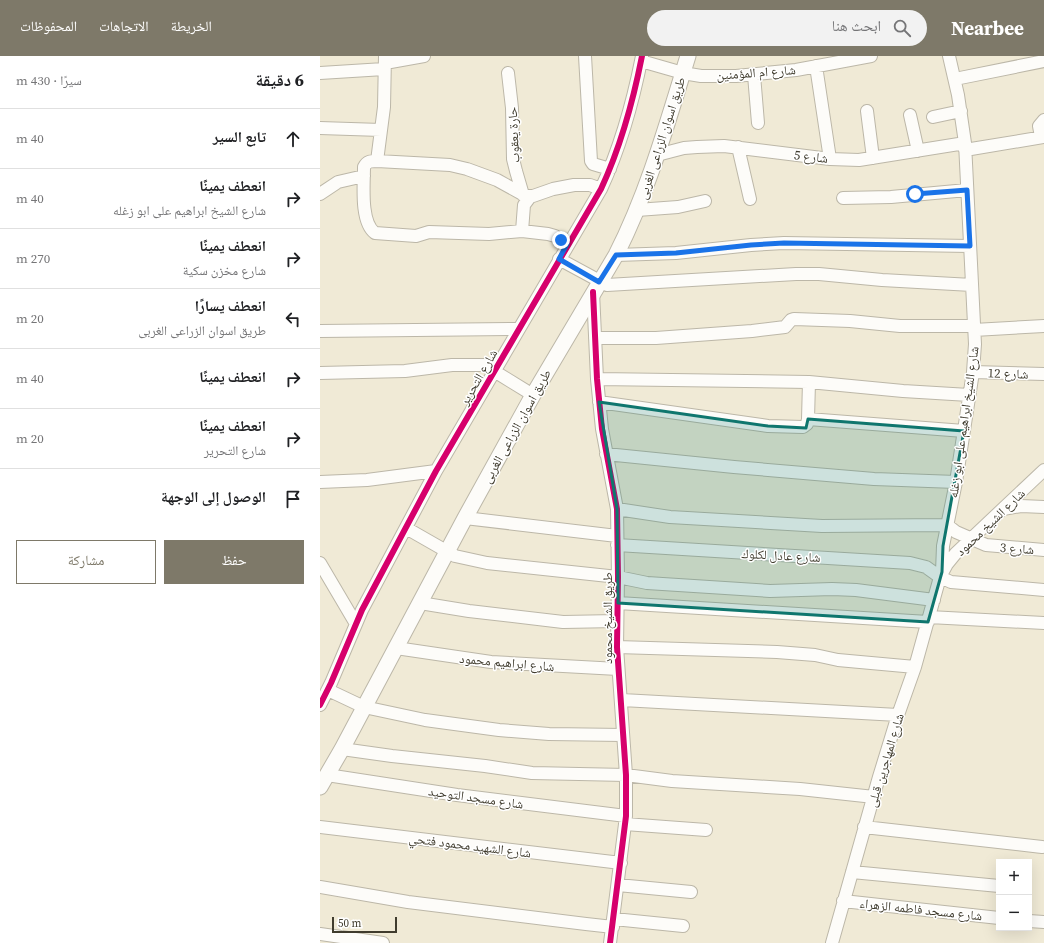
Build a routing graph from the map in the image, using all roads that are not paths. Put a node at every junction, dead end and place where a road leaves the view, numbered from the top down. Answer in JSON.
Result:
{"nodes":[{"id":1,"x":424,"y":56,"type":"edge"},
{"id":2,"x":585,"y":56,"type":"edge"},
{"id":3,"x":688,"y":56,"type":"edge"},
{"id":4,"x":872,"y":56,"type":"edge"},
{"id":5,"x":949,"y":56,"type":"edge"},
{"id":6,"x":642,"y":59,"type":"edge"},
{"id":7,"x":1044,"y":61,"type":"edge"},
{"id":8,"x":385,"y":63,"type":"edge"},
{"id":9,"x":816,"y":66,"type":"junction"},
{"id":10,"x":320,"y":73,"type":"edge"},
{"id":11,"x":508,"y":73,"type":"dead end"},
{"id":12,"x":683,"y":74,"type":"junction"},
{"id":13,"x":754,"y":75,"type":"junction"},
{"id":14,"x":955,"y":79,"type":"junction"},
{"id":15,"x":867,"y":111,"type":"dead end"},
{"id":16,"x":961,"y":111,"type":"junction"},
{"id":17,"x":910,"y":115,"type":"dead end"},
{"id":18,"x":933,"y":116,"type":"dead end"},
{"id":19,"x":1044,"y":120,"type":"edge"},
{"id":20,"x":758,"y":123,"type":"dead end"},
{"id":21,"x":320,"y":128,"type":"edge"},
{"id":22,"x":381,"y":130,"type":"junction"},
{"id":23,"x":1042,"y":137,"type":"edge"},
{"id":24,"x":738,"y":147,"type":"junction"},
{"id":25,"x":965,"y":147,"type":"junction"},
{"id":26,"x":918,"y":151,"type":"junction"},
{"id":27,"x":657,"y":155,"type":"junction"},
{"id":28,"x":873,"y":158,"type":"junction"},
{"id":29,"x":830,"y":159,"type":"junction"},
{"id":30,"x":377,"y":161,"type":"junction"},
{"id":31,"x":610,"y":169,"type":"junction"},
{"id":32,"x":364,"y":176,"type":"junction"},
{"id":33,"x":601,"y":189,"type":"junction"},
{"id":34,"x":967,"y":190,"type":"junction"},
{"id":35,"x":320,"y":194,"type":"edge"},
{"id":36,"x":526,"y":196,"type":"junction"},
{"id":37,"x":843,"y":198,"type":"dead end"},
{"id":38,"x":750,"y":199,"type":"dead end"},
{"id":39,"x":705,"y":201,"type":"dead end"},
{"id":40,"x":637,"y":210,"type":"junction"},
{"id":41,"x":522,"y":230,"type":"junction"},
{"id":42,"x":567,"y":244,"type":"junction"},
{"id":43,"x":970,"y":246,"type":"junction"},
{"id":44,"x":616,"y":255,"type":"junction"},
{"id":45,"x":559,"y":259,"type":"junction"},
{"id":46,"x":972,"y":285,"type":"junction"},
{"id":47,"x":596,"y":287,"type":"junction"},
{"id":48,"x":1044,"y":326,"type":"edge"},
{"id":49,"x":974,"y":328,"type":"junction"},
{"id":50,"x":518,"y":330,"type":"junction"},
{"id":51,"x":320,"y":331,"type":"edge"},
{"id":52,"x":595,"y":338,"type":"junction"},
{"id":53,"x":495,"y":368,"type":"junction"},
{"id":54,"x":973,"y":372,"type":"junction"},
{"id":55,"x":320,"y":373,"type":"edge"},
{"id":56,"x":1044,"y":374,"type":"edge"},
{"id":57,"x":597,"y":379,"type":"junction"},
{"id":58,"x":809,"y":382,"type":"junction"},
{"id":59,"x":533,"y":395,"type":"junction"},
{"id":60,"x":969,"y":395,"type":"junction"},
{"id":61,"x":599,"y":402,"type":"junction"},
{"id":62,"x":808,"y":419,"type":"junction"},
{"id":63,"x":964,"y":431,"type":"junction"},
{"id":64,"x":606,"y":454,"type":"junction"},
{"id":65,"x":1044,"y":470,"type":"edge"},
{"id":66,"x":436,"y":471,"type":"junction"},
{"id":67,"x":320,"y":482,"type":"edge"},
{"id":68,"x":956,"y":482,"type":"junction"},
{"id":69,"x":1044,"y":507,"type":"edge"},
{"id":70,"x":1003,"y":509,"type":"junction"},
{"id":71,"x":616,"y":510,"type":"junction"},
{"id":72,"x":465,"y":518,"type":"junction"},
{"id":73,"x":947,"y":525,"type":"junction"},
{"id":74,"x":406,"y":528,"type":"junction"},
{"id":75,"x":972,"y":539,"type":"junction"},
{"id":76,"x":617,"y":541,"type":"junction"},
{"id":77,"x":1044,"y":550,"type":"edge"},
{"id":78,"x":447,"y":552,"type":"junction"},
{"id":79,"x":320,"y":563,"type":"edge"},
{"id":80,"x":941,"y":575,"type":"junction"},
{"id":81,"x":618,"y":577,"type":"junction"},
{"id":82,"x":1044,"y":590,"type":"edge"},
{"id":83,"x":934,"y":600,"type":"junction"},
{"id":84,"x":420,"y":602,"type":"junction"},
{"id":85,"x":618,"y":603,"type":"junction"},
{"id":86,"x":929,"y":619,"type":"junction"},
{"id":87,"x":617,"y":621,"type":"junction"},
{"id":88,"x":1044,"y":623,"type":"edge"},
{"id":89,"x":356,"y":624,"type":"junction"},
{"id":90,"x":617,"y":647,"type":"junction"},
{"id":91,"x":396,"y":648,"type":"junction"},
{"id":92,"x":915,"y":667,"type":"junction"},
{"id":93,"x":618,"y":669,"type":"junction"},
{"id":94,"x":328,"y":690,"type":"junction"},
{"id":95,"x":622,"y":700,"type":"junction"},
{"id":96,"x":320,"y":705,"type":"edge"},
{"id":97,"x":364,"y":707,"type":"junction"},
{"id":98,"x":898,"y":715,"type":"junction"},
{"id":99,"x":623,"y":735,"type":"junction"},
{"id":100,"x":342,"y":749,"type":"junction"},
{"id":101,"x":626,"y":775,"type":"junction"},
{"id":102,"x":323,"y":779,"type":"edge"},
{"id":103,"x":874,"y":797,"type":"junction"},
{"id":104,"x":626,"y":820,"type":"junction"},
{"id":105,"x":320,"y":827,"type":"edge"},
{"id":106,"x":864,"y":827,"type":"junction"},
{"id":107,"x":706,"y":830,"type":"dead end"},
{"id":108,"x":1042,"y":847,"type":"dead end"},
{"id":109,"x":621,"y":863,"type":"junction"},
{"id":110,"x":852,"y":872,"type":"junction"},
{"id":111,"x":618,"y":885,"type":"junction"},
{"id":112,"x":996,"y":886,"type":"edge"},
{"id":113,"x":320,"y":887,"type":"edge"},
{"id":114,"x":691,"y":892,"type":"dead end"},
{"id":115,"x":843,"y":901,"type":"junction"},
{"id":116,"x":996,"y":918,"type":"edge"},
{"id":117,"x":1032,"y":921,"type":"edge"},
{"id":118,"x":1044,"y":922,"type":"edge"},
{"id":119,"x":613,"y":923,"type":"junction"},
{"id":120,"x":683,"y":926,"type":"dead end"},
{"id":121,"x":320,"y":934,"type":"edge"},
{"id":122,"x":383,"y":943,"type":"edge"},
{"id":123,"x":610,"y":943,"type":"edge"},
{"id":124,"x":832,"y":943,"type":"edge"}],
"edges":[{"from":1,"to":8,"type":"street"},
{"from":2,"to":31,"type":"street"},
{"from":3,"to":12,"type":"main road","name":"طريق اسوان الزراعى الغربى"},
{"from":4,"to":9,"type":"street","name":"شارع ام المؤمنين"},
{"from":5,"to":14,"type":"street","name":"شارع الشيخ ابراهيم على ابو زغله"},
{"from":6,"to":12,"type":"street","name":"شارع ام المؤمنين"},
{"from":6,"to":31,"type":"street","name":"شارع التحرير"},
{"from":7,"to":14,"type":"street"},
{"from":8,"to":10,"type":"street"},
{"from":8,"to":22,"type":"street"},
{"from":9,"to":13,"type":"street","name":"شارع ام المؤمنين"},
{"from":9,"to":29,"type":"street"},
{"from":11,"to":36,"type":"street","name":"حارة يعقوب"},
{"from":12,"to":13,"type":"street","name":"شارع ام المؤمنين"},
{"from":12,"to":27,"type":"main road","name":"طريق اسوان الزراعى الغربى"},
{"from":13,"to":20,"type":"street"},
{"from":14,"to":16,"type":"street","name":"شارع الشيخ ابراهيم على ابو زغله"},
{"from":15,"to":28,"type":"street"},
{"from":16,"to":18,"type":"street"},
{"from":16,"to":25,"type":"street","name":"شارع الشيخ ابراهيم على ابو زغله"},
{"from":17,"to":26,"type":"street"},
{"from":19,"to":23,"type":"street"},
{"from":21,"to":22,"type":"street"},
{"from":22,"to":30,"type":"street"},
{"from":23,"to":25,"type":"street","name":"شارع 5"},
{"from":24,"to":27,"type":"street","name":"شارع 5"},
{"from":24,"to":29,"type":"street","name":"شارع 5"},
{"from":24,"to":38,"type":"street"},
{"from":25,"to":26,"type":"street","name":"شارع 5"},
{"from":25,"to":34,"type":"street","name":"شارع الشيخ ابراهيم على ابو زغله"},
{"from":26,"to":28,"type":"street","name":"شارع 5"},
{"from":27,"to":40,"type":"main road","name":"طريق اسوان الزراعى الغربى"},
{"from":28,"to":29,"type":"street","name":"شارع 5"},
{"from":30,"to":32,"type":"street"},
{"from":30,"to":36,"type":"street"},
{"from":31,"to":33,"type":"street","name":"شارع التحرير"},
{"from":32,"to":35,"type":"street"},
{"from":32,"to":41,"type":"street"},
{"from":33,"to":36,"type":"street"},
{"from":33,"to":42,"type":"street","name":"شارع التحرير"},
{"from":34,"to":37,"type":"street"},
{"from":34,"to":43,"type":"street","name":"شارع الشيخ ابراهيم على ابو زغله"},
{"from":36,"to":41,"type":"street"},
{"from":39,"to":40,"type":"street"},
{"from":40,"to":44,"type":"main road","name":"طريق اسوان الزراعى الغربى"},
{"from":41,"to":42,"type":"street"},
{"from":42,"to":45,"type":"street","name":"شارع التحرير"},
{"from":43,"to":44,"type":"street"},
{"from":43,"to":46,"type":"street","name":"شارع الشيخ ابراهيم على ابو زغله"},
{"from":44,"to":47,"type":"main road","name":"طريق اسوان الزراعى الغربى"},
{"from":45,"to":47,"type":"street"},
{"from":45,"to":50,"type":"street","name":"شارع التحرير"},
{"from":46,"to":47,"type":"street"},
{"from":46,"to":49,"type":"street","name":"شارع الشيخ ابراهيم على ابو زغله"},
{"from":47,"to":52,"type":"street","name":"طريق الشيخ محمود"},
{"from":47,"to":59,"type":"main road","name":"طريق اسوان الزراعى الغربى"},
{"from":48,"to":49,"type":"street"},
{"from":49,"to":52,"type":"street"},
{"from":49,"to":54,"type":"street","name":"شارع الشيخ ابراهيم على ابو زغله"},
{"from":50,"to":51,"type":"street"},
{"from":50,"to":53,"type":"street","name":"شارع التحرير"},
{"from":52,"to":57,"type":"street","name":"طريق الشيخ محمود"},
{"from":53,"to":55,"type":"street"},
{"from":53,"to":59,"type":"street"},
{"from":53,"to":66,"type":"street","name":"شارع التحرير"},
{"from":54,"to":56,"type":"street","name":"شارع 12"},
{"from":54,"to":60,"type":"street","name":"شارع الشيخ ابراهيم على ابو زغله"},
{"from":57,"to":58,"type":"street"},
{"from":57,"to":61,"type":"street","name":"طريق الشيخ محمود"},
{"from":58,"to":60,"type":"street"},
{"from":58,"to":62,"type":"street"},
{"from":59,"to":72,"type":"main road","name":"طريق اسوان الزراعى الغربى"},
{"from":60,"to":63,"type":"street","name":"شارع الشيخ ابراهيم على ابو زغله"},
{"from":61,"to":62,"type":"street"},
{"from":61,"to":64,"type":"street","name":"طريق الشيخ محمود"},
{"from":62,"to":63,"type":"street"},
{"from":63,"to":68,"type":"street","name":"شارع الشيخ ابراهيم على ابو زغله"},
{"from":64,"to":68,"type":"street"},
{"from":64,"to":71,"type":"street","name":"طريق الشيخ محمود"},
{"from":65,"to":70,"type":"street","name":"شارع الشيخ محمود"},
{"from":66,"to":67,"type":"street"},
{"from":66,"to":74,"type":"street","name":"شارع التحرير"},
{"from":68,"to":73,"type":"street","name":"شارع الشيخ ابراهيم على ابو زغله"},
{"from":69,"to":70,"type":"street"},
{"from":70,"to":75,"type":"street","name":"شارع الشيخ محمود"},
{"from":71,"to":73,"type":"street"},
{"from":71,"to":76,"type":"street","name":"طريق الشيخ محمود"},
{"from":72,"to":76,"type":"street","name":"شارع عادل لكلوك"},
{"from":72,"to":78,"type":"main road","name":"طريق اسوان الزراعى الغربى"},
{"from":73,"to":75,"type":"street","name":"شارع 3"},
{"from":73,"to":80,"type":"street","name":"شارع الشيخ ابراهيم على ابو زغله"},
{"from":74,"to":78,"type":"street"},
{"from":74,"to":89,"type":"street","name":"شارع التحرير"},
{"from":75,"to":77,"type":"street","name":"شارع 3"},
{"from":75,"to":80,"type":"street","name":"شارع الشيخ محمود"},
{"from":76,"to":80,"type":"street","name":"شارع عادل لكلوك"},
{"from":76,"to":81,"type":"street","name":"طريق الشيخ محمود"},
{"from":78,"to":81,"type":"street"},
{"from":78,"to":84,"type":"main road","name":"طريق اسوان الزراعى الغربى"},
{"from":79,"to":89,"type":"street"},
{"from":80,"to":82,"type":"street","name":"شارع عادل لكلوك"},
{"from":80,"to":83,"type":"street","name":"شارع المهاجرين قبلى"},
{"from":81,"to":83,"type":"street"},
{"from":81,"to":85,"type":"street","name":"طريق الشيخ محمود"},
{"from":83,"to":86,"type":"street","name":"شارع المهاجرين قبلى"},
{"from":84,"to":87,"type":"street"},
{"from":84,"to":91,"type":"main road","name":"طريق اسوان الزراعى الغربى"},
{"from":85,"to":86,"type":"street"},
{"from":85,"to":87,"type":"street","name":"طريق الشيخ محمود"},
{"from":86,"to":88,"type":"street"},
{"from":86,"to":92,"type":"street","name":"شارع المهاجرين قبلى"},
{"from":87,"to":90,"type":"street","name":"طريق الشيخ محمود"},
{"from":89,"to":94,"type":"street","name":"شارع التحرير"},
{"from":90,"to":92,"type":"street"},
{"from":90,"to":93,"type":"street","name":"طريق الشيخ محمود"},
{"from":91,"to":93,"type":"street","name":"شارع ابراهيم محمود"},
{"from":91,"to":97,"type":"main road","name":"طريق اسوان الزراعى الغربى"},
{"from":92,"to":98,"type":"street","name":"شارع المهاجرين قبلى"},
{"from":93,"to":95,"type":"street","name":"طريق الشيخ محمود"},
{"from":94,"to":96,"type":"street","name":"شارع التحرير"},
{"from":94,"to":97,"type":"street"},
{"from":95,"to":98,"type":"street"},
{"from":95,"to":99,"type":"street","name":"طريق الشيخ محمود"},
{"from":97,"to":99,"type":"street"},
{"from":97,"to":100,"type":"main road","name":"طريق اسوان الزراعى الغربى"},
{"from":98,"to":103,"type":"street","name":"شارع المهاجرين قبلى"},
{"from":99,"to":101,"type":"street","name":"طريق الشيخ محمود"},
{"from":100,"to":101,"type":"street"},
{"from":100,"to":102,"type":"main road","name":"طريق اسوان الزراعى الغربى"},
{"from":101,"to":103,"type":"street"},
{"from":101,"to":104,"type":"street","name":"طريق الشيخ محمود"},
{"from":102,"to":104,"type":"street","name":"شارع مسجد التوحيد"},
{"from":103,"to":106,"type":"street","name":"شارع المهاجرين قبلى"},
{"from":104,"to":107,"type":"street","name":"شارع مسجد التوحيد"},
{"from":104,"to":109,"type":"street","name":"طريق الشيخ محمود"},
{"from":105,"to":109,"type":"street","name":"شارع الشهيد محمود فتحي"},
{"from":106,"to":108,"type":"street"},
{"from":106,"to":110,"type":"street","name":"شارع المهاجرين قبلى"},
{"from":109,"to":111,"type":"street","name":"طريق الشيخ محمود"},
{"from":110,"to":112,"type":"street"},
{"from":110,"to":115,"type":"street","name":"شارع المهاجرين قبلى"},
{"from":111,"to":114,"type":"street"},
{"from":111,"to":119,"type":"street","name":"طريق الشيخ محمود"},
{"from":113,"to":119,"type":"street"},
{"from":115,"to":116,"type":"street","name":"شارع مسجد فاطمه الزهراء"},
{"from":115,"to":124,"type":"street","name":"شارع المهاجرين قبلى"},
{"from":117,"to":118,"type":"street"},
{"from":119,"to":120,"type":"street"},
{"from":119,"to":123,"type":"street","name":"طريق الشيخ محمود"},
{"from":121,"to":122,"type":"street"}]}
